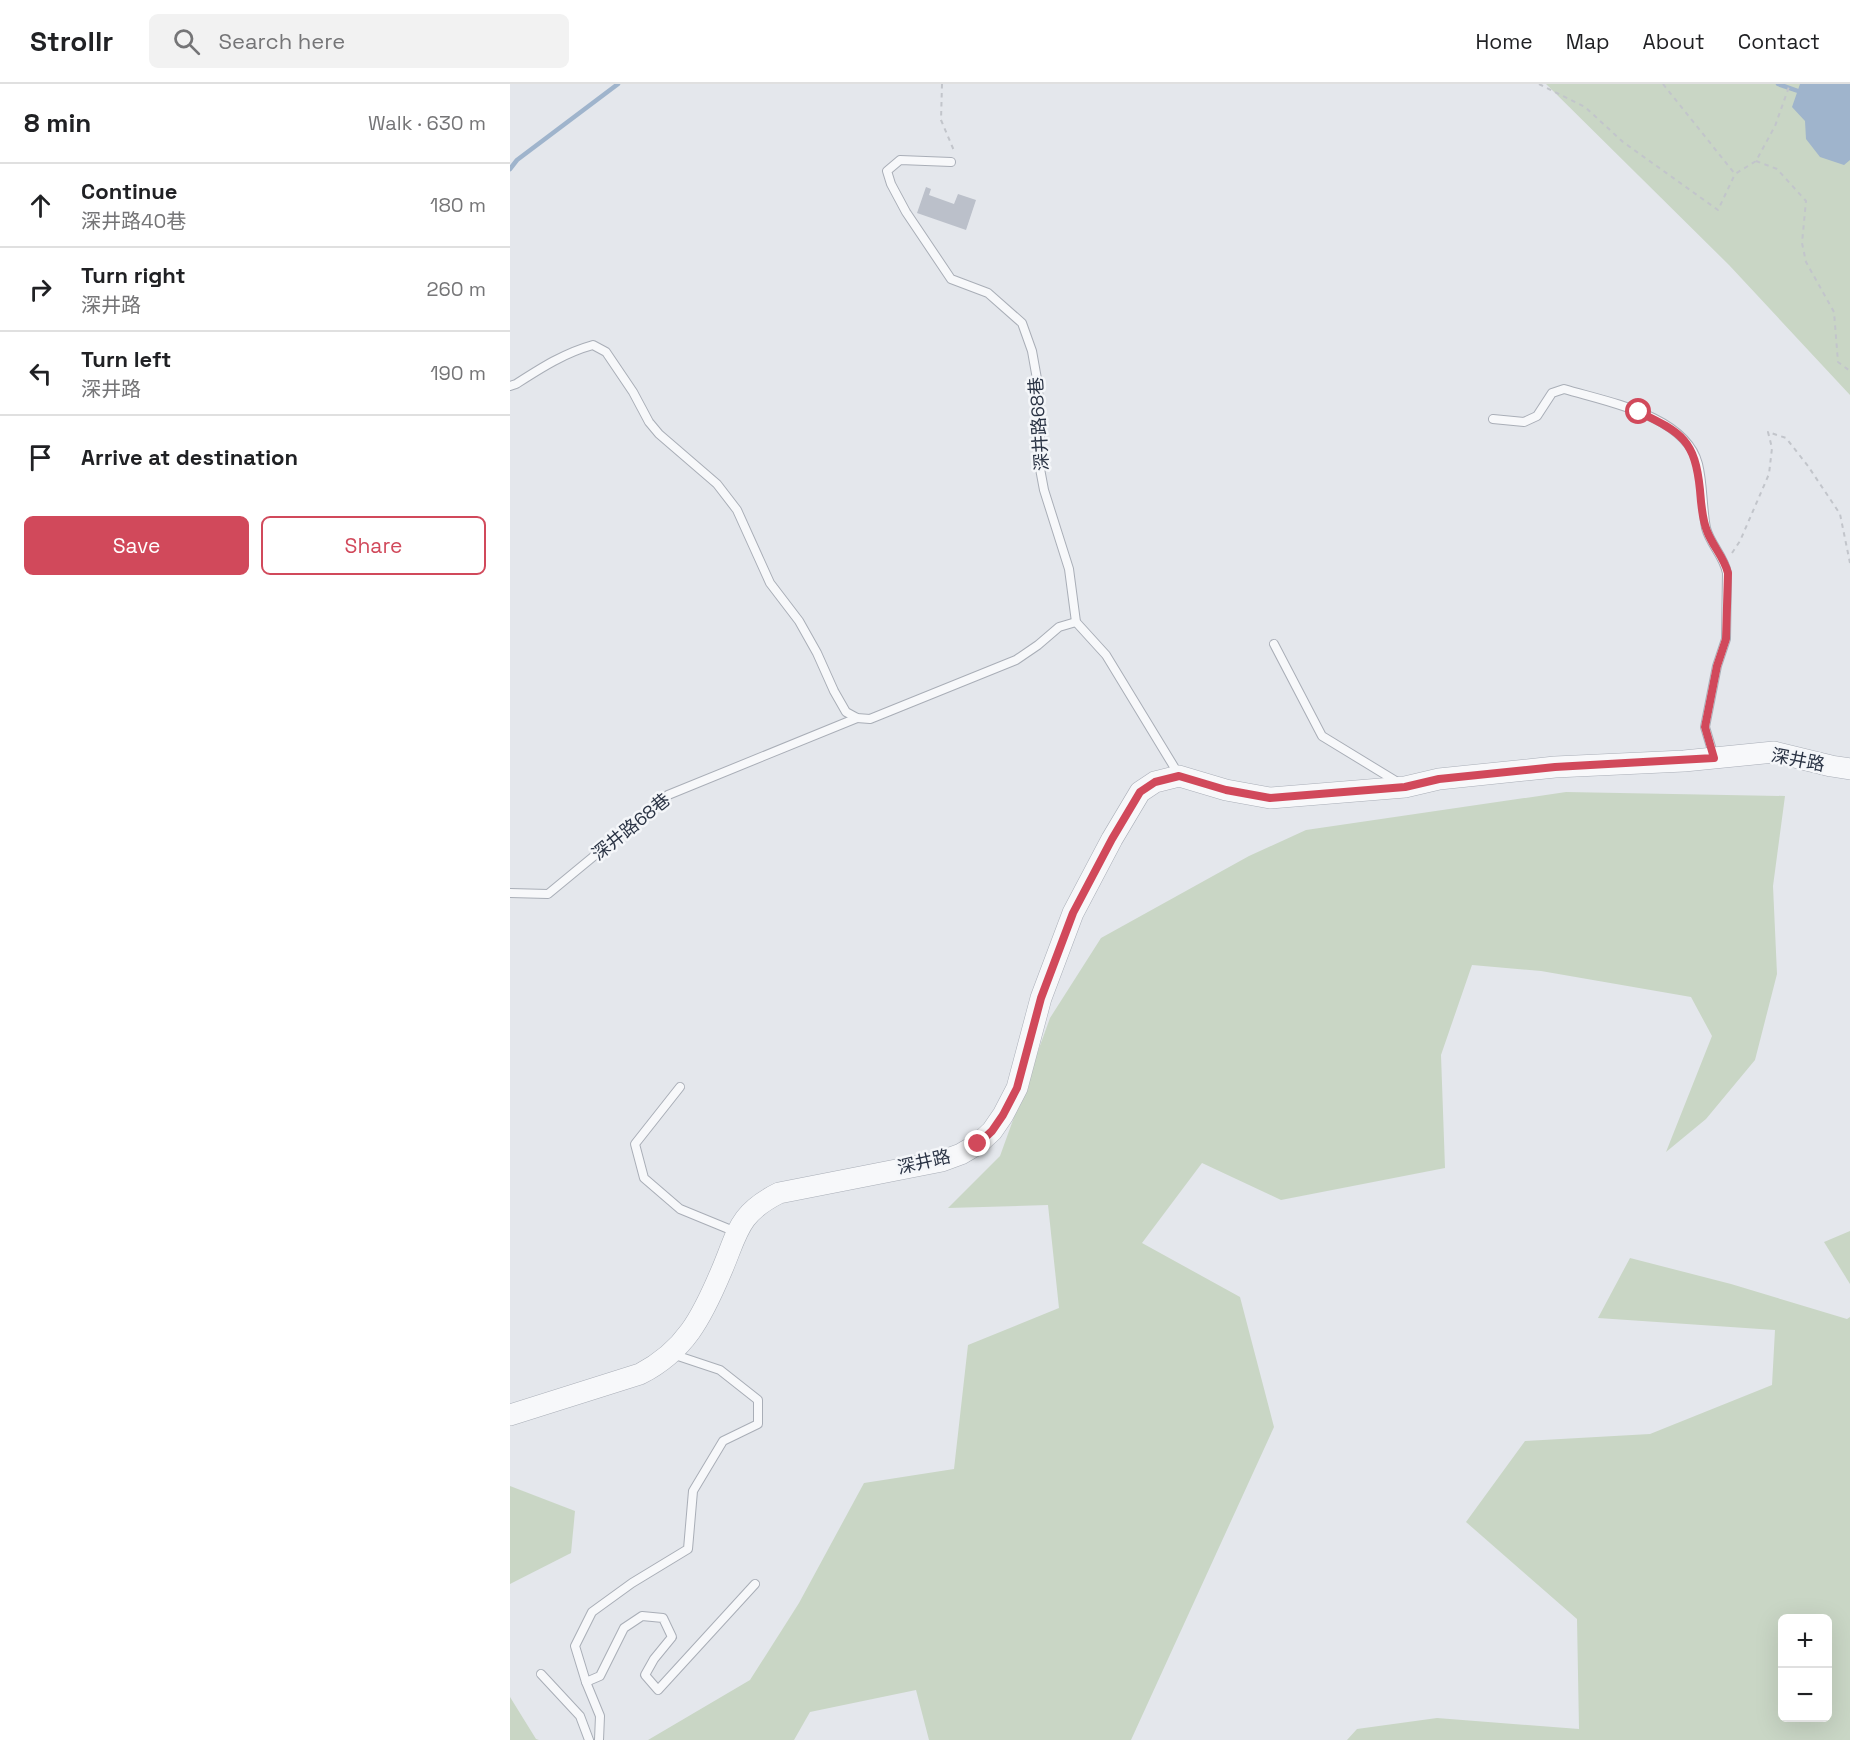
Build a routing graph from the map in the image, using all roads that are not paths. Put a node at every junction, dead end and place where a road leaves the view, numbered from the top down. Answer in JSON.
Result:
{"nodes":[{"id":1,"x":951,"y":162,"type":"road end"},
{"id":2,"x":510,"y":386,"type":"edge"},
{"id":3,"x":1493,"y":419,"type":"dead end"},
{"id":4,"x":1076,"y":622,"type":"junction"},
{"id":5,"x":1274,"y":644,"type":"dead end"},
{"id":6,"x":857,"y":718,"type":"junction"},
{"id":7,"x":1714,"y":758,"type":"junction"},
{"id":8,"x":1850,"y":769,"type":"edge"},
{"id":9,"x":1179,"y":776,"type":"junction"},
{"id":10,"x":1405,"y":787,"type":"junction"},
{"id":11,"x":510,"y":893,"type":"edge"},
{"id":12,"x":680,"y":1087,"type":"dead end"},
{"id":13,"x":736,"y":1232,"type":"junction"},
{"id":14,"x":672,"y":1354,"type":"junction"},
{"id":15,"x":510,"y":1415,"type":"edge"},
{"id":16,"x":755,"y":1584,"type":"dead end"},
{"id":17,"x":542,"y":1674,"type":"dead end"},
{"id":18,"x":586,"y":1682,"type":"junction"},
{"id":19,"x":590,"y":1740,"type":"edge"},
{"id":20,"x":599,"y":1740,"type":"edge"}],
"edges":[{"from":1,"to":4,"type":"lane","name":"深井路68巷"},
{"from":2,"to":6,"type":"lane"},
{"from":3,"to":7,"type":"lane"},
{"from":4,"to":6,"type":"lane","name":"深井路68巷"},
{"from":4,"to":9,"type":"lane"},
{"from":5,"to":10,"type":"lane"},
{"from":6,"to":11,"type":"lane","name":"深井路68巷"},
{"from":7,"to":8,"type":"street","name":"深井路"},
{"from":7,"to":10,"type":"street","name":"深井路"},
{"from":9,"to":10,"type":"street","name":"深井路"},
{"from":9,"to":13,"type":"street","name":"深井路"},
{"from":12,"to":13,"type":"lane"},
{"from":13,"to":14,"type":"street","name":"深井路"},
{"from":14,"to":15,"type":"street","name":"深井路"},
{"from":14,"to":18,"type":"lane"},
{"from":16,"to":18,"type":"lane"},
{"from":17,"to":19,"type":"lane"},
{"from":18,"to":20,"type":"lane"}]}
